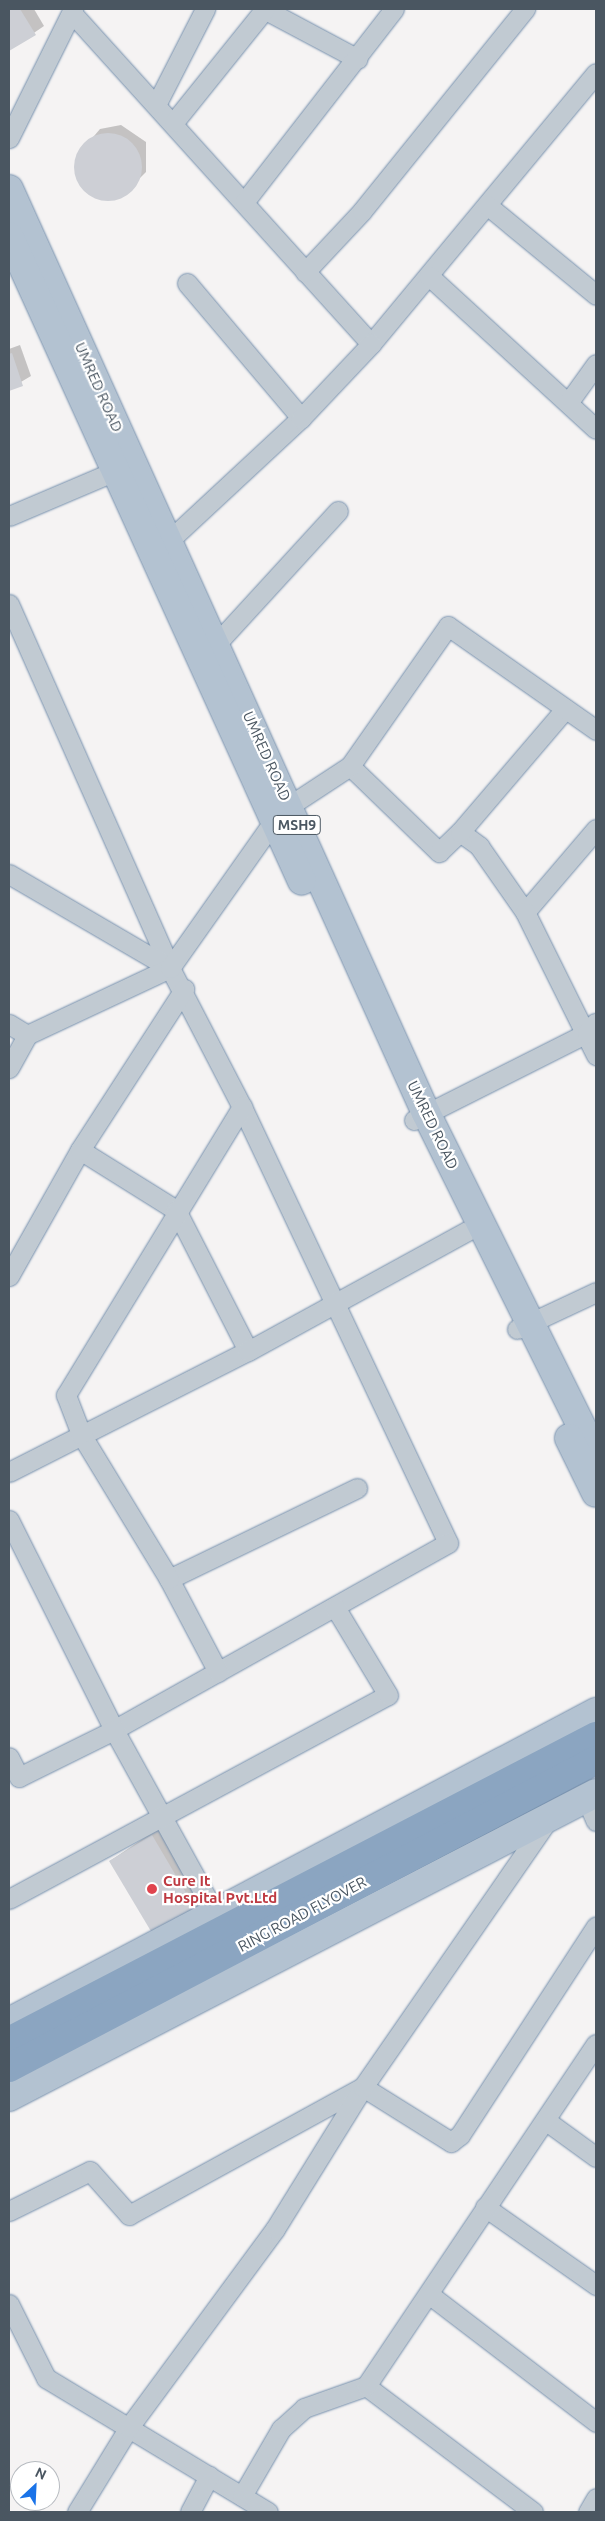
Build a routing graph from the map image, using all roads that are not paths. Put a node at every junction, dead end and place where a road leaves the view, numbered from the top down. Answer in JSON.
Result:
{"nodes":[{"id":1,"x":205,"y":9,"type":"edge"},
{"id":2,"x":265,"y":9,"type":"edge"},
{"id":3,"x":394,"y":9,"type":"edge"},
{"id":4,"x":525,"y":9,"type":"edge"},
{"id":5,"x":72,"y":11,"type":"edge"},
{"id":6,"x":358,"y":59,"type":"junction"},
{"id":7,"x":596,"y":73,"type":"edge"},
{"id":8,"x":157,"y":103,"type":"junction"},
{"id":9,"x":174,"y":122,"type":"junction"},
{"id":10,"x":9,"y":138,"type":"edge"},
{"id":11,"x":9,"y":189,"type":"edge"},
{"id":12,"x":244,"y":201,"type":"junction"},
{"id":13,"x":487,"y":205,"type":"junction"},
{"id":14,"x":9,"y":236,"type":"edge"},
{"id":15,"x":306,"y":272,"type":"junction"},
{"id":16,"x":429,"y":276,"type":"junction"},
{"id":17,"x":187,"y":283,"type":"dead end"},
{"id":18,"x":596,"y":296,"type":"edge"},
{"id":19,"x":371,"y":344,"type":"junction"},
{"id":20,"x":596,"y":364,"type":"edge"},
{"id":21,"x":568,"y":403,"type":"junction"},
{"id":22,"x":301,"y":418,"type":"junction"},
{"id":23,"x":596,"y":429,"type":"edge"},
{"id":24,"x":124,"y":468,"type":"junction"},
{"id":25,"x":338,"y":511,"type":"dead end"},
{"id":26,"x":9,"y":516,"type":"edge"},
{"id":27,"x":161,"y":548,"type":"junction"},
{"id":28,"x":9,"y":604,"type":"edge"},
{"id":29,"x":218,"y":643,"type":"junction"},
{"id":30,"x":565,"y":709,"type":"junction"},
{"id":31,"x":596,"y":730,"type":"edge"},
{"id":32,"x":350,"y":766,"type":"junction"},
{"id":33,"x":281,"y":814,"type":"junction"},
{"id":34,"x":596,"y":829,"type":"edge"},
{"id":35,"x":460,"y":832,"type":"junction"},
{"id":36,"x":9,"y":874,"type":"edge"},
{"id":37,"x":525,"y":912,"type":"junction"},
{"id":38,"x":170,"y":968,"type":"junction"},
{"id":39,"x":184,"y":989,"type":"junction"},
{"id":40,"x":9,"y":1024,"type":"edge"},
{"id":41,"x":592,"y":1028,"type":"edge"},
{"id":42,"x":27,"y":1035,"type":"junction"},
{"id":43,"x":596,"y":1055,"type":"edge"},
{"id":44,"x":10,"y":1062,"type":"edge"},
{"id":45,"x":242,"y":1107,"type":"junction"},
{"id":46,"x":420,"y":1116,"type":"junction"},
{"id":47,"x":80,"y":1150,"type":"junction"},
{"id":48,"x":176,"y":1210,"type":"junction"},
{"id":49,"x":467,"y":1231,"type":"junction"},
{"id":50,"x":9,"y":1276,"type":"edge"},
{"id":51,"x":596,"y":1292,"type":"edge"},
{"id":52,"x":336,"y":1303,"type":"junction"},
{"id":53,"x":524,"y":1326,"type":"junction"},
{"id":54,"x":248,"y":1351,"type":"junction"},
{"id":55,"x":81,"y":1434,"type":"junction"},
{"id":56,"x":596,"y":1455,"type":"edge"},
{"id":57,"x":9,"y":1472,"type":"edge"},
{"id":58,"x":357,"y":1488,"type":"dead end"},
{"id":59,"x":596,"y":1493,"type":"edge"},
{"id":60,"x":9,"y":1520,"type":"edge"},
{"id":61,"x":169,"y":1579,"type":"junction"},
{"id":62,"x":335,"y":1607,"type":"junction"},
{"id":63,"x":218,"y":1672,"type":"junction"},
{"id":64,"x":596,"y":1712,"type":"edge"},
{"id":65,"x":114,"y":1730,"type":"junction"},
{"id":66,"x":596,"y":1736,"type":"edge"},
{"id":67,"x":9,"y":1757,"type":"edge"},
{"id":68,"x":596,"y":1760,"type":"edge"},
{"id":69,"x":14,"y":1779,"type":"edge"},
{"id":70,"x":593,"y":1804,"type":"edge"},
{"id":71,"x":550,"y":1815,"type":"junction"},
{"id":72,"x":163,"y":1819,"type":"junction"},
{"id":73,"x":9,"y":1899,"type":"edge"},
{"id":74,"x":215,"y":1913,"type":"junction"},
{"id":75,"x":596,"y":1926,"type":"edge"},
{"id":76,"x":9,"y":2022,"type":"edge"},
{"id":77,"x":9,"y":2041,"type":"edge"},
{"id":78,"x":596,"y":2044,"type":"edge"},
{"id":79,"x":9,"y":2068,"type":"edge"},
{"id":80,"x":363,"y":2087,"type":"junction"},
{"id":81,"x":9,"y":2097,"type":"edge"},
{"id":82,"x":544,"y":2120,"type":"junction"},
{"id":83,"x":596,"y":2157,"type":"edge"},
{"id":84,"x":485,"y":2207,"type":"junction"},
{"id":85,"x":9,"y":2211,"type":"edge"},
{"id":86,"x":596,"y":2284,"type":"edge"},
{"id":87,"x":430,"y":2295,"type":"junction"},
{"id":88,"x":9,"y":2304,"type":"edge"},
{"id":89,"x":366,"y":2386,"type":"junction"},
{"id":90,"x":596,"y":2422,"type":"edge"},
{"id":91,"x":130,"y":2427,"type":"junction"},
{"id":92,"x":209,"y":2476,"type":"junction"},
{"id":93,"x":242,"y":2496,"type":"junction"},
{"id":94,"x":596,"y":2498,"type":"edge"},
{"id":95,"x":77,"y":2512,"type":"edge"},
{"id":96,"x":190,"y":2512,"type":"edge"},
{"id":97,"x":268,"y":2512,"type":"edge"},
{"id":98,"x":533,"y":2512,"type":"edge"},
{"id":99,"x":588,"y":2512,"type":"edge"}],
"edges":[{"from":1,"to":8,"type":"street"},
{"from":2,"to":6,"type":"street"},
{"from":2,"to":9,"type":"street"},
{"from":3,"to":6,"type":"street"},
{"from":4,"to":15,"type":"street"},
{"from":5,"to":8,"type":"street"},
{"from":5,"to":10,"type":"street"},
{"from":6,"to":12,"type":"street"},
{"from":7,"to":13,"type":"street"},
{"from":8,"to":9,"type":"street"},
{"from":9,"to":12,"type":"street"},
{"from":11,"to":24,"type":"main road","name":"UMRED ROAD","number":"MSH9"},
{"from":12,"to":15,"type":"street"},
{"from":13,"to":16,"type":"street"},
{"from":13,"to":18,"type":"street"},
{"from":14,"to":24,"type":"main road"},
{"from":15,"to":19,"type":"street"},
{"from":16,"to":19,"type":"street"},
{"from":16,"to":21,"type":"street"},
{"from":17,"to":22,"type":"street"},
{"from":19,"to":22,"type":"street"},
{"from":20,"to":21,"type":"street"},
{"from":21,"to":23,"type":"street"},
{"from":22,"to":27,"type":"street"},
{"from":24,"to":26,"type":"street"},
{"from":24,"to":27,"type":"main road","name":"UMRED ROAD","number":"MSH9"},
{"from":25,"to":29,"type":"street"},
{"from":27,"to":29,"type":"main road","name":"UMRED ROAD","number":"MSH9"},
{"from":27,"to":33,"type":"main road"},
{"from":28,"to":38,"type":"street"},
{"from":29,"to":33,"type":"main road","name":"UMRED ROAD","number":"MSH9"},
{"from":30,"to":31,"type":"street"},
{"from":30,"to":32,"type":"street"},
{"from":30,"to":35,"type":"street"},
{"from":32,"to":33,"type":"street"},
{"from":32,"to":35,"type":"street"},
{"from":33,"to":38,"type":"street"},
{"from":33,"to":46,"type":"main road","name":"UMRED ROAD","number":"MSH9"},
{"from":34,"to":37,"type":"street"},
{"from":35,"to":37,"type":"street"},
{"from":36,"to":38,"type":"street"},
{"from":37,"to":41,"type":"street"},
{"from":38,"to":39,"type":"street"},
{"from":38,"to":42,"type":"street"},
{"from":39,"to":45,"type":"street"},
{"from":39,"to":47,"type":"street"},
{"from":40,"to":42,"type":"street"},
{"from":41,"to":43,"type":"street"},
{"from":41,"to":46,"type":"street"},
{"from":42,"to":44,"type":"street"},
{"from":45,"to":48,"type":"street"},
{"from":45,"to":52,"type":"street"},
{"from":46,"to":49,"type":"main road"},
{"from":46,"to":53,"type":"main road","name":"UMRED ROAD","number":"MSH9"},
{"from":47,"to":48,"type":"street"},
{"from":47,"to":50,"type":"street"},
{"from":48,"to":54,"type":"street"},
{"from":48,"to":55,"type":"street"},
{"from":49,"to":52,"type":"street"},
{"from":49,"to":53,"type":"main road"},
{"from":51,"to":53,"type":"street"},
{"from":52,"to":54,"type":"street"},
{"from":52,"to":62,"type":"street"},
{"from":53,"to":56,"type":"main road","name":"UMRED ROAD","number":"MSH9"},
{"from":53,"to":59,"type":"main road"},
{"from":54,"to":55,"type":"street"},
{"from":55,"to":57,"type":"street"},
{"from":55,"to":61,"type":"street"},
{"from":58,"to":61,"type":"street"},
{"from":60,"to":65,"type":"street"},
{"from":61,"to":63,"type":"street"},
{"from":62,"to":63,"type":"street"},
{"from":62,"to":72,"type":"street"},
{"from":63,"to":65,"type":"street"},
{"from":64,"to":74,"type":"main road"},
{"from":65,"to":69,"type":"street"},
{"from":65,"to":72,"type":"street"},
{"from":66,"to":77,"type":"highway","name":"RING ROAD FLYOVER"},
{"from":67,"to":69,"type":"street"},
{"from":68,"to":79,"type":"highway","name":"RING ROAD FLYOVER"},
{"from":70,"to":71,"type":"main road"},
{"from":71,"to":80,"type":"street"},
{"from":71,"to":81,"type":"main road"},
{"from":72,"to":73,"type":"street"},
{"from":72,"to":74,"type":"street"},
{"from":74,"to":76,"type":"main road"},
{"from":75,"to":80,"type":"street"},
{"from":78,"to":82,"type":"street"},
{"from":80,"to":85,"type":"street"},
{"from":80,"to":91,"type":"street"},
{"from":82,"to":83,"type":"street"},
{"from":82,"to":84,"type":"street"},
{"from":84,"to":86,"type":"street"},
{"from":84,"to":87,"type":"street"},
{"from":87,"to":89,"type":"street"},
{"from":87,"to":90,"type":"street"},
{"from":88,"to":91,"type":"street"},
{"from":89,"to":93,"type":"street"},
{"from":89,"to":98,"type":"street"},
{"from":91,"to":92,"type":"street"},
{"from":91,"to":95,"type":"street"},
{"from":92,"to":93,"type":"street"},
{"from":92,"to":96,"type":"street"},
{"from":93,"to":97,"type":"street"},
{"from":94,"to":99,"type":"street"}]}
